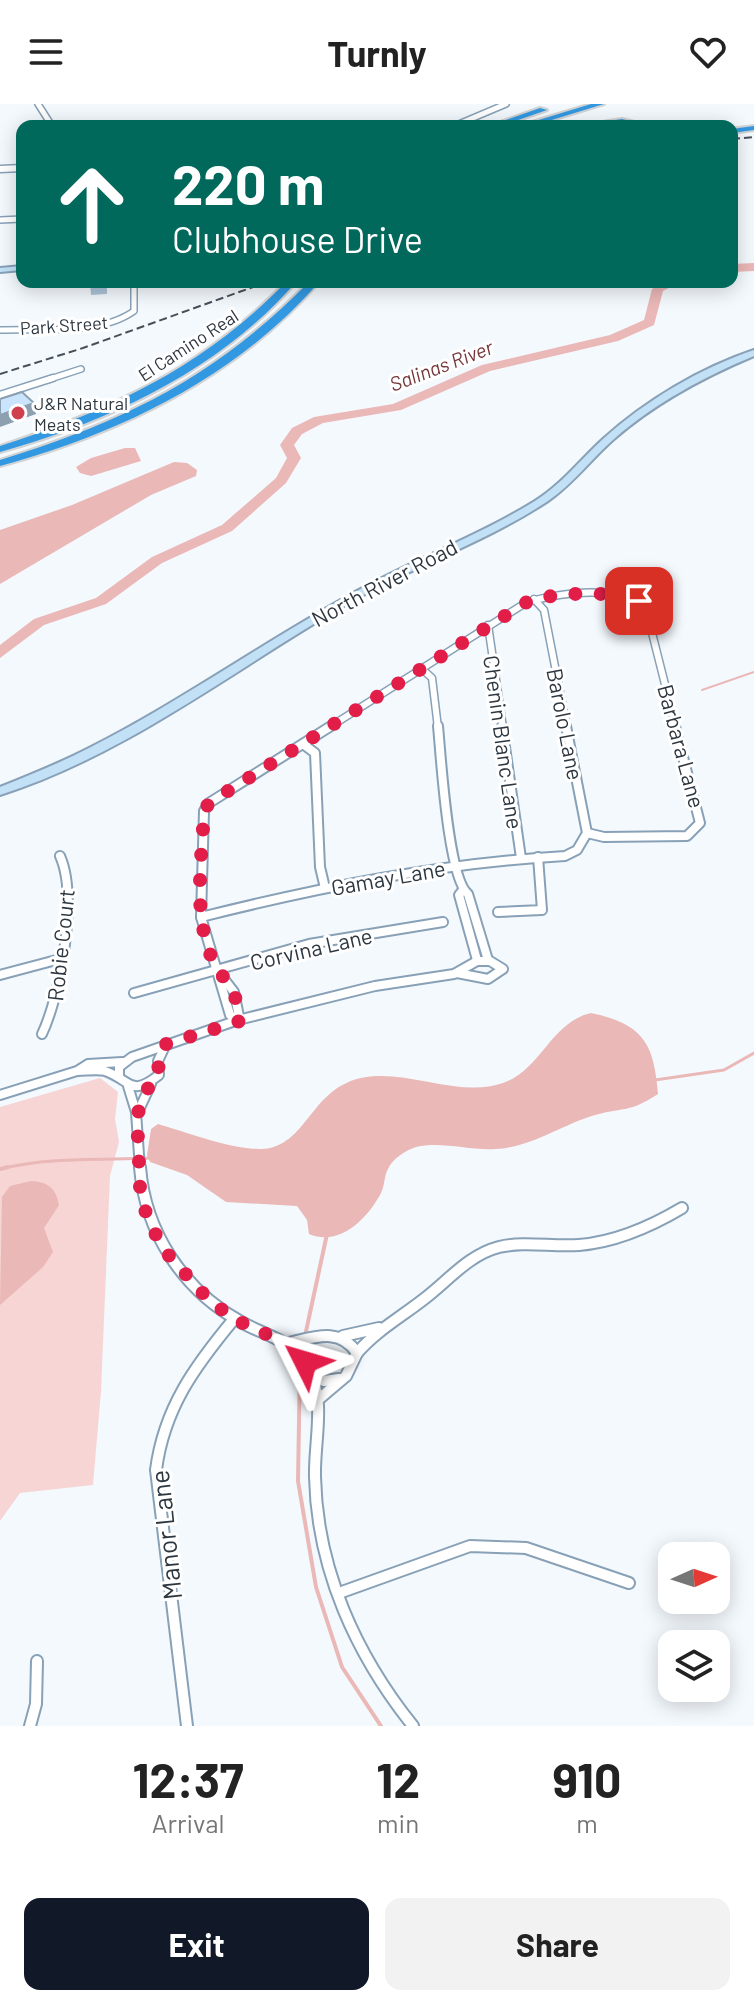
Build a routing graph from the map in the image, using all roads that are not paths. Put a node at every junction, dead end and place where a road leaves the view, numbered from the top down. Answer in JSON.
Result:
{"nodes":[{"id":1,"x":506,"y":104,"type":"edge"},
{"id":2,"x":563,"y":104,"type":"edge"},
{"id":3,"x":600,"y":104,"type":"edge"},
{"id":4,"x":468,"y":120,"type":"edge"},
{"id":5,"x":508,"y":120,"type":"edge"},
{"id":6,"x":544,"y":120,"type":"edge"},
{"id":7,"x":134,"y":288,"type":"edge"},
{"id":8,"x":286,"y":288,"type":"edge"},
{"id":9,"x":309,"y":288,"type":"edge"},
{"id":10,"x":0,"y":330,"type":"edge"},
{"id":11,"x":754,"y":353,"type":"edge"},
{"id":12,"x":81,"y":369,"type":"dead end"},
{"id":13,"x":0,"y":395,"type":"edge"},
{"id":14,"x":0,"y":449,"type":"edge"},
{"id":15,"x":0,"y":463,"type":"edge"},
{"id":16,"x":534,"y":599,"type":"junction"},
{"id":17,"x":488,"y":625,"type":"junction"},
{"id":18,"x":421,"y":668,"type":"junction"},
{"id":19,"x":303,"y":744,"type":"junction"},
{"id":20,"x":0,"y":791,"type":"edge"},
{"id":21,"x":587,"y":833,"type":"junction"},
{"id":22,"x":60,"y":856,"type":"dead end"},
{"id":23,"x":538,"y":857,"type":"junction"},
{"id":24,"x":521,"y":858,"type":"junction"},
{"id":25,"x":454,"y":866,"type":"junction"},
{"id":26,"x":325,"y":888,"type":"junction"},
{"id":27,"x":463,"y":890,"type":"junction"},
{"id":28,"x":498,"y":912,"type":"dead end"},
{"id":29,"x":201,"y":917,"type":"junction"},
{"id":30,"x":443,"y":922,"type":"dead end"},
{"id":31,"x":60,"y":959,"type":"junction"},
{"id":32,"x":477,"y":960,"type":"junction"},
{"id":33,"x":488,"y":960,"type":"junction"},
{"id":34,"x":217,"y":970,"type":"junction"},
{"id":35,"x":457,"y":973,"type":"junction"},
{"id":36,"x":0,"y":975,"type":"edge"},
{"id":37,"x":134,"y":993,"type":"dead end"},
{"id":38,"x":240,"y":1021,"type":"junction"},
{"id":39,"x":42,"y":1034,"type":"dead end"},
{"id":40,"x":166,"y":1044,"type":"junction"},
{"id":41,"x":143,"y":1054,"type":"junction"},
{"id":42,"x":158,"y":1061,"type":"junction"},
{"id":43,"x":122,"y":1062,"type":"junction"},
{"id":44,"x":77,"y":1071,"type":"junction"},
{"id":45,"x":119,"y":1077,"type":"junction"},
{"id":46,"x":152,"y":1083,"type":"junction"},
{"id":47,"x":128,"y":1086,"type":"junction"},
{"id":48,"x":0,"y":1095,"type":"edge"},
{"id":49,"x":137,"y":1116,"type":"junction"},
{"id":50,"x":682,"y":1208,"type":"dead end"},
{"id":51,"x":234,"y":1319,"type":"junction"},
{"id":52,"x":387,"y":1326,"type":"junction"},
{"id":53,"x":319,"y":1336,"type":"junction"},
{"id":54,"x":343,"y":1336,"type":"junction"},
{"id":55,"x":288,"y":1343,"type":"junction"},
{"id":56,"x":357,"y":1353,"type":"junction"},
{"id":57,"x":305,"y":1362,"type":"junction"},
{"id":58,"x":312,"y":1377,"type":"junction"},
{"id":59,"x":344,"y":1378,"type":"junction"},
{"id":60,"x":320,"y":1398,"type":"junction"},
{"id":61,"x":629,"y":1583,"type":"dead end"},
{"id":62,"x":339,"y":1593,"type":"junction"},
{"id":63,"x":37,"y":1661,"type":"dead end"},
{"id":64,"x":30,"y":1726,"type":"edge"},
{"id":65,"x":187,"y":1726,"type":"edge"},
{"id":66,"x":413,"y":1726,"type":"edge"}],
"edges":[{"from":1,"to":4,"type":"street"},
{"from":2,"to":5,"type":"highway"},
{"from":3,"to":6,"type":"highway"},
{"from":7,"to":10,"type":"street","name":"Park Street"},
{"from":8,"to":14,"type":"highway","name":"El Camino Real"},
{"from":9,"to":15,"type":"highway","name":"El Camino Real"},
{"from":11,"to":20,"type":"main road","name":"North River Road"},
{"from":12,"to":13,"type":"street"},
{"from":16,"to":17,"type":"street"},
{"from":16,"to":21,"type":"street","name":"Barolo Lane"},
{"from":16,"to":21,"type":"street","name":"Barbara Lane"},
{"from":17,"to":18,"type":"street"},
{"from":17,"to":24,"type":"street","name":"Chenin Blanc Lane"},
{"from":18,"to":19,"type":"street"},
{"from":18,"to":25,"type":"street"},
{"from":19,"to":26,"type":"street"},
{"from":19,"to":29,"type":"street"},
{"from":21,"to":23,"type":"street","name":"Gamay Lane"},
{"from":22,"to":31,"type":"street","name":"Robie Court"},
{"from":23,"to":24,"type":"street","name":"Gamay Lane"},
{"from":23,"to":28,"type":"street"},
{"from":24,"to":25,"type":"street","name":"Gamay Lane"},
{"from":25,"to":26,"type":"street","name":"Gamay Lane"},
{"from":25,"to":27,"type":"street"},
{"from":26,"to":29,"type":"street","name":"Gamay Lane"},
{"from":27,"to":32,"type":"street"},
{"from":27,"to":33,"type":"street"},
{"from":29,"to":34,"type":"street"},
{"from":30,"to":34,"type":"street","name":"Corvina Lane"},
{"from":31,"to":36,"type":"street"},
{"from":31,"to":39,"type":"street","name":"Robie Court"},
{"from":32,"to":33,"type":"street"},
{"from":32,"to":35,"type":"street"},
{"from":33,"to":35,"type":"street"},
{"from":34,"to":37,"type":"street","name":"Corvina Lane"},
{"from":34,"to":38,"type":"street"},
{"from":35,"to":38,"type":"street"},
{"from":38,"to":40,"type":"street"},
{"from":40,"to":41,"type":"street"},
{"from":40,"to":42,"type":"street"},
{"from":41,"to":42,"type":"street"},
{"from":41,"to":43,"type":"street"},
{"from":42,"to":46,"type":"street"},
{"from":43,"to":44,"type":"street"},
{"from":43,"to":45,"type":"street"},
{"from":44,"to":45,"type":"street"},
{"from":44,"to":48,"type":"street"},
{"from":45,"to":47,"type":"street"},
{"from":46,"to":47,"type":"street"},
{"from":46,"to":49,"type":"street"},
{"from":47,"to":49,"type":"street"},
{"from":49,"to":51,"type":"street"},
{"from":50,"to":52,"type":"street"},
{"from":51,"to":55,"type":"street"},
{"from":51,"to":65,"type":"street","name":"Manor Lane"},
{"from":52,"to":54,"type":"street"},
{"from":52,"to":56,"type":"street"},
{"from":53,"to":54,"type":"street"},
{"from":53,"to":55,"type":"street"},
{"from":53,"to":57,"type":"street"},
{"from":54,"to":56,"type":"street"},
{"from":55,"to":57,"type":"street"},
{"from":56,"to":59,"type":"street"},
{"from":57,"to":58,"type":"street"},
{"from":58,"to":59,"type":"street"},
{"from":58,"to":60,"type":"street"},
{"from":59,"to":60,"type":"street"},
{"from":60,"to":62,"type":"street"},
{"from":61,"to":62,"type":"street"},
{"from":62,"to":66,"type":"street"},
{"from":63,"to":64,"type":"street"}]}
